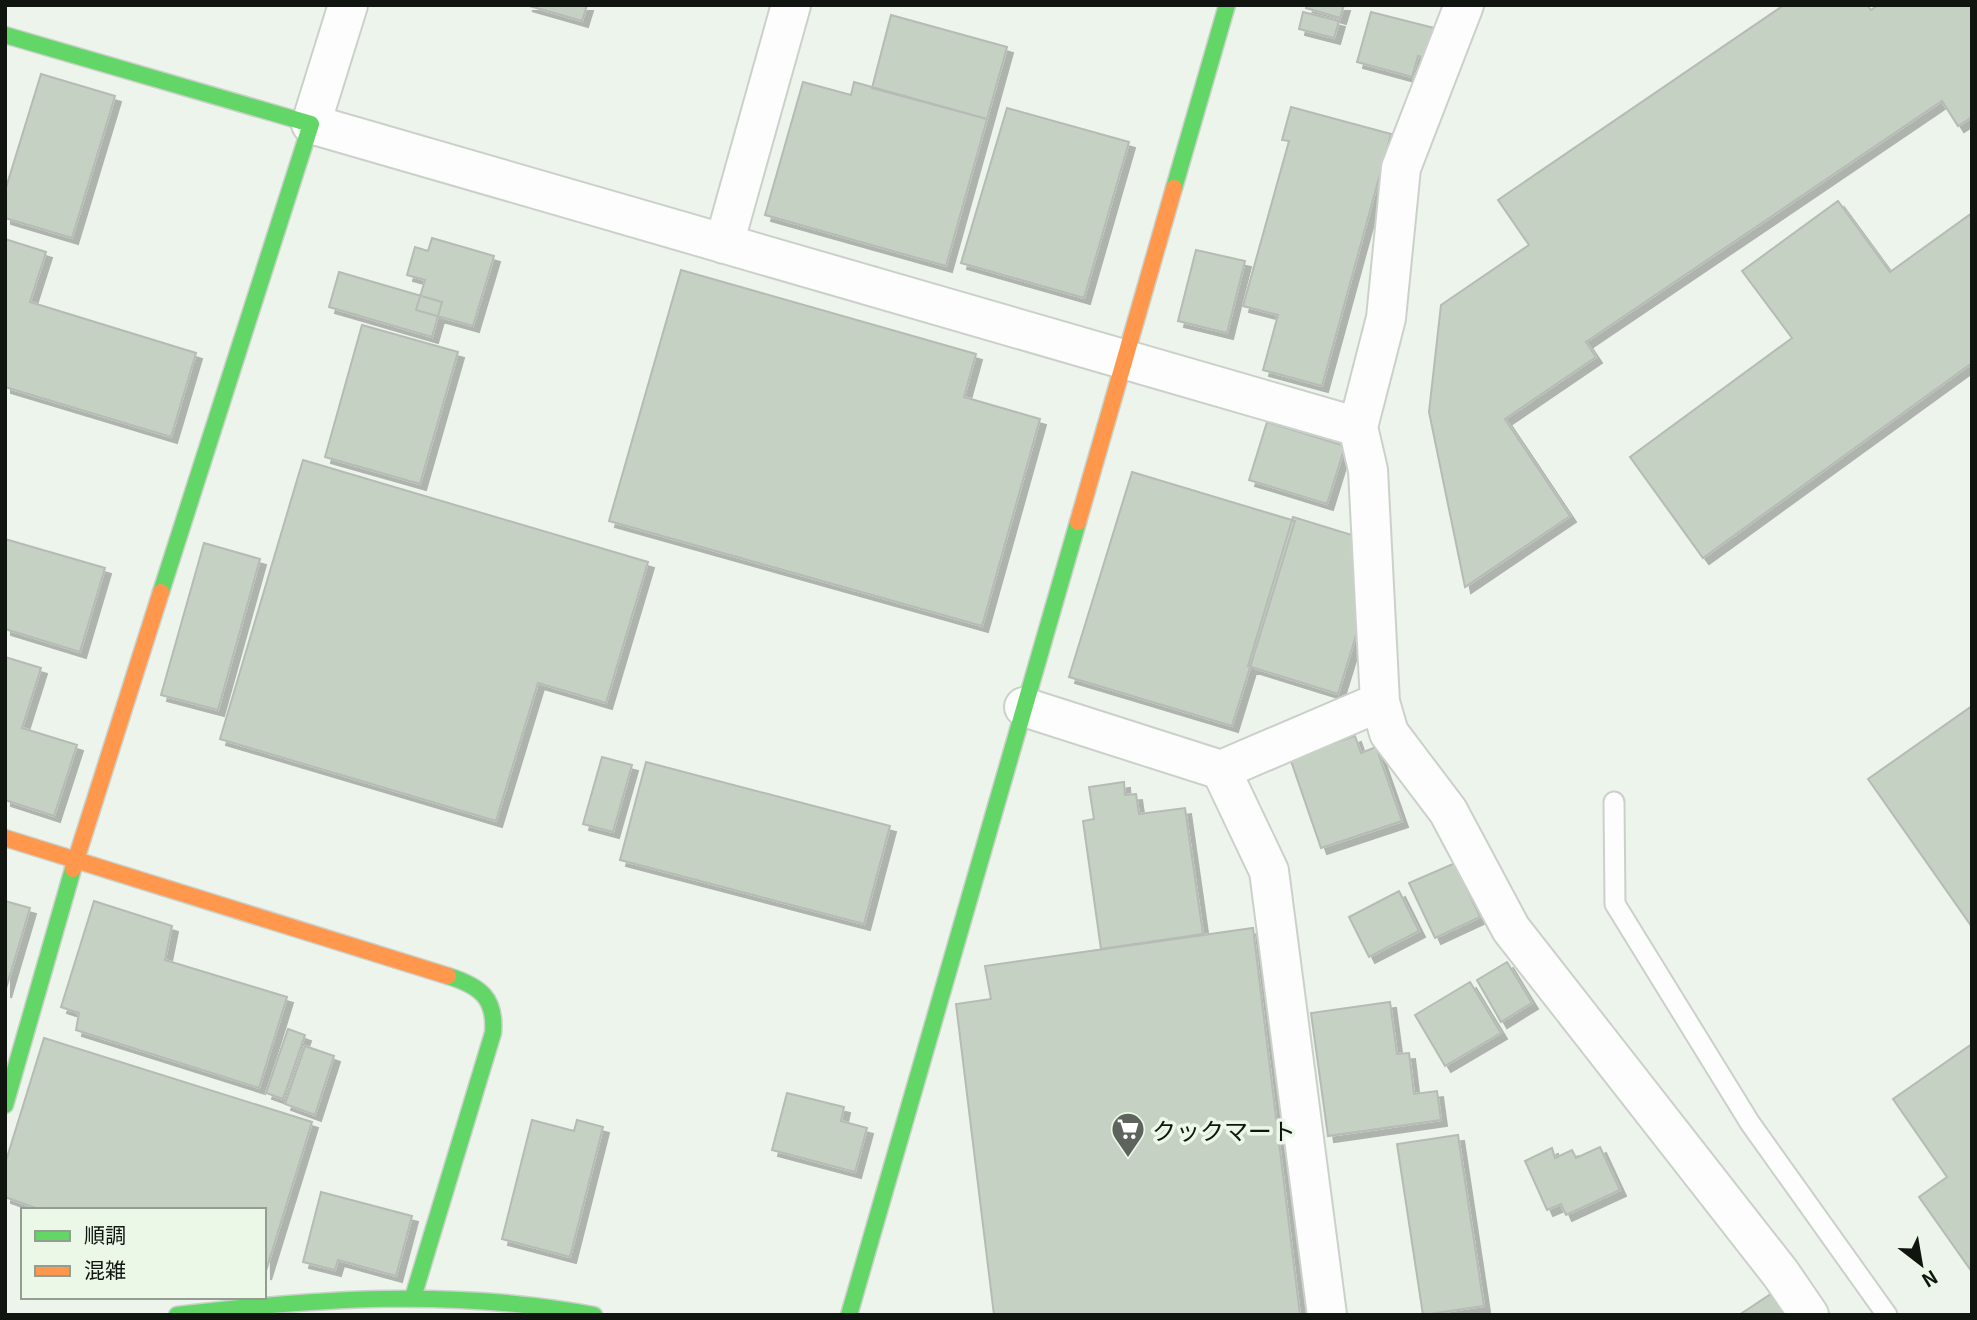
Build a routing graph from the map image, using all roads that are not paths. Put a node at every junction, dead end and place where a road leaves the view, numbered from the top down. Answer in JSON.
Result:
{"nodes":[{"id":1,"x":348,"y":5,"type":"edge"},
{"id":2,"x":791,"y":5,"type":"edge"},
{"id":3,"x":1227,"y":5,"type":"edge"},
{"id":4,"x":1464,"y":5,"type":"edge"},
{"id":5,"x":5,"y":35,"type":"edge"},
{"id":6,"x":311,"y":124,"type":"junction"},
{"id":7,"x":724,"y":244,"type":"junction"},
{"id":8,"x":1124,"y":359,"type":"junction"},
{"id":9,"x":1358,"y":427,"type":"junction"},
{"id":10,"x":1380,"y":702,"type":"junction"},
{"id":11,"x":1024,"y":706,"type":"junction"},
{"id":12,"x":1221,"y":770,"type":"junction"},
{"id":13,"x":1614,"y":802,"type":"dead end"},
{"id":14,"x":5,"y":838,"type":"edge"},
{"id":15,"x":75,"y":860,"type":"junction"},
{"id":16,"x":5,"y":1105,"type":"edge"},
{"id":17,"x":414,"y":1294,"type":"junction"},
{"id":18,"x":177,"y":1315,"type":"edge"},
{"id":19,"x":594,"y":1315,"type":"edge"},
{"id":20,"x":849,"y":1315,"type":"edge"},
{"id":21,"x":1327,"y":1315,"type":"edge"},
{"id":22,"x":1809,"y":1315,"type":"edge"},
{"id":23,"x":1887,"y":1315,"type":"edge"}],
"edges":[{"from":1,"to":6,"type":"street"},
{"from":2,"to":7,"type":"street"},
{"from":3,"to":8,"type":"street"},
{"from":4,"to":9,"type":"street"},
{"from":5,"to":6,"type":"street"},
{"from":6,"to":7,"type":"street"},
{"from":6,"to":15,"type":"street"},
{"from":7,"to":8,"type":"street"},
{"from":8,"to":9,"type":"street"},
{"from":8,"to":11,"type":"street"},
{"from":9,"to":10,"type":"street"},
{"from":10,"to":12,"type":"street"},
{"from":10,"to":22,"type":"street"},
{"from":11,"to":12,"type":"street"},
{"from":11,"to":20,"type":"street"},
{"from":12,"to":21,"type":"street"},
{"from":13,"to":23,"type":"lane"},
{"from":14,"to":15,"type":"street"},
{"from":15,"to":16,"type":"street"},
{"from":15,"to":17,"type":"street"},
{"from":17,"to":18,"type":"street"},
{"from":17,"to":19,"type":"street"}]}
